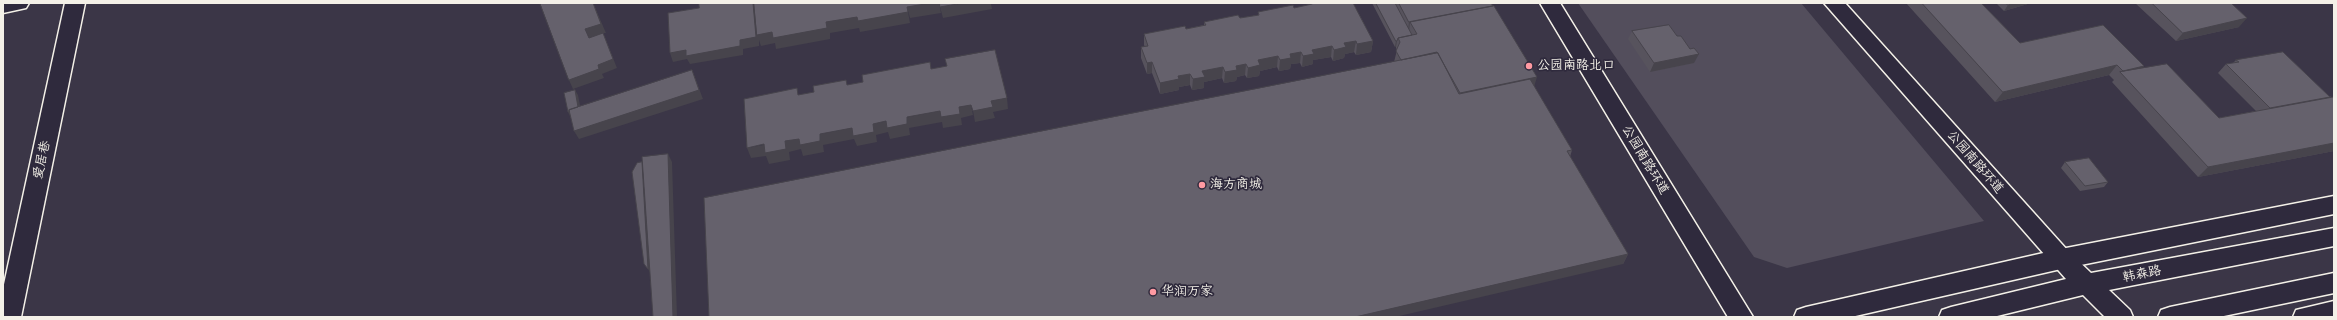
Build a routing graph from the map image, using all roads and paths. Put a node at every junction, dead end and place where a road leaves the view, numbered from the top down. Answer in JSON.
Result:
{"nodes":[{"id":1,"x":19,"y":3,"type":"edge"},
{"id":2,"x":75,"y":3,"type":"edge"},
{"id":3,"x":1550,"y":3,"type":"edge"},
{"id":4,"x":1834,"y":3,"type":"edge"},
{"id":5,"x":3,"y":6,"type":"edge"},
{"id":6,"x":2334,"y":205,"type":"edge"},
{"id":7,"x":2334,"y":237,"type":"edge"},
{"id":8,"x":2060,"y":259,"type":"junction"},
{"id":9,"x":2334,"y":283,"type":"edge"},
{"id":10,"x":2087,"y":284,"type":"junction"},
{"id":11,"x":2334,"y":311,"type":"edge"},
{"id":12,"x":9,"y":317,"type":"edge"},
{"id":13,"x":1740,"y":317,"type":"edge"},
{"id":14,"x":1806,"y":317,"type":"edge"},
{"id":15,"x":1951,"y":317,"type":"edge"},
{"id":16,"x":2121,"y":317,"type":"edge"},
{"id":17,"x":2170,"y":317,"type":"edge"},
{"id":18,"x":2305,"y":317,"type":"edge"}],
"edges":[{"from":1,"to":5,"type":"main road"},
{"from":2,"to":12,"type":"main road","name":"爱居巷"},
{"from":3,"to":13,"type":"main road","name":"公园南路环道"},
{"from":4,"to":8,"type":"main road","name":"公园南路环道"},
{"from":6,"to":8,"type":"main road"},
{"from":7,"to":10,"type":"main road","name":"韩森路"},
{"from":8,"to":10,"type":"main road","name":"公园南路环道"},
{"from":8,"to":14,"type":"main road"},
{"from":9,"to":17,"type":"main road"},
{"from":10,"to":15,"type":"main road","name":"韩森路"},
{"from":10,"to":16,"type":"main road","name":"公园南路环道"},
{"from":11,"to":18,"type":"main road"}]}
